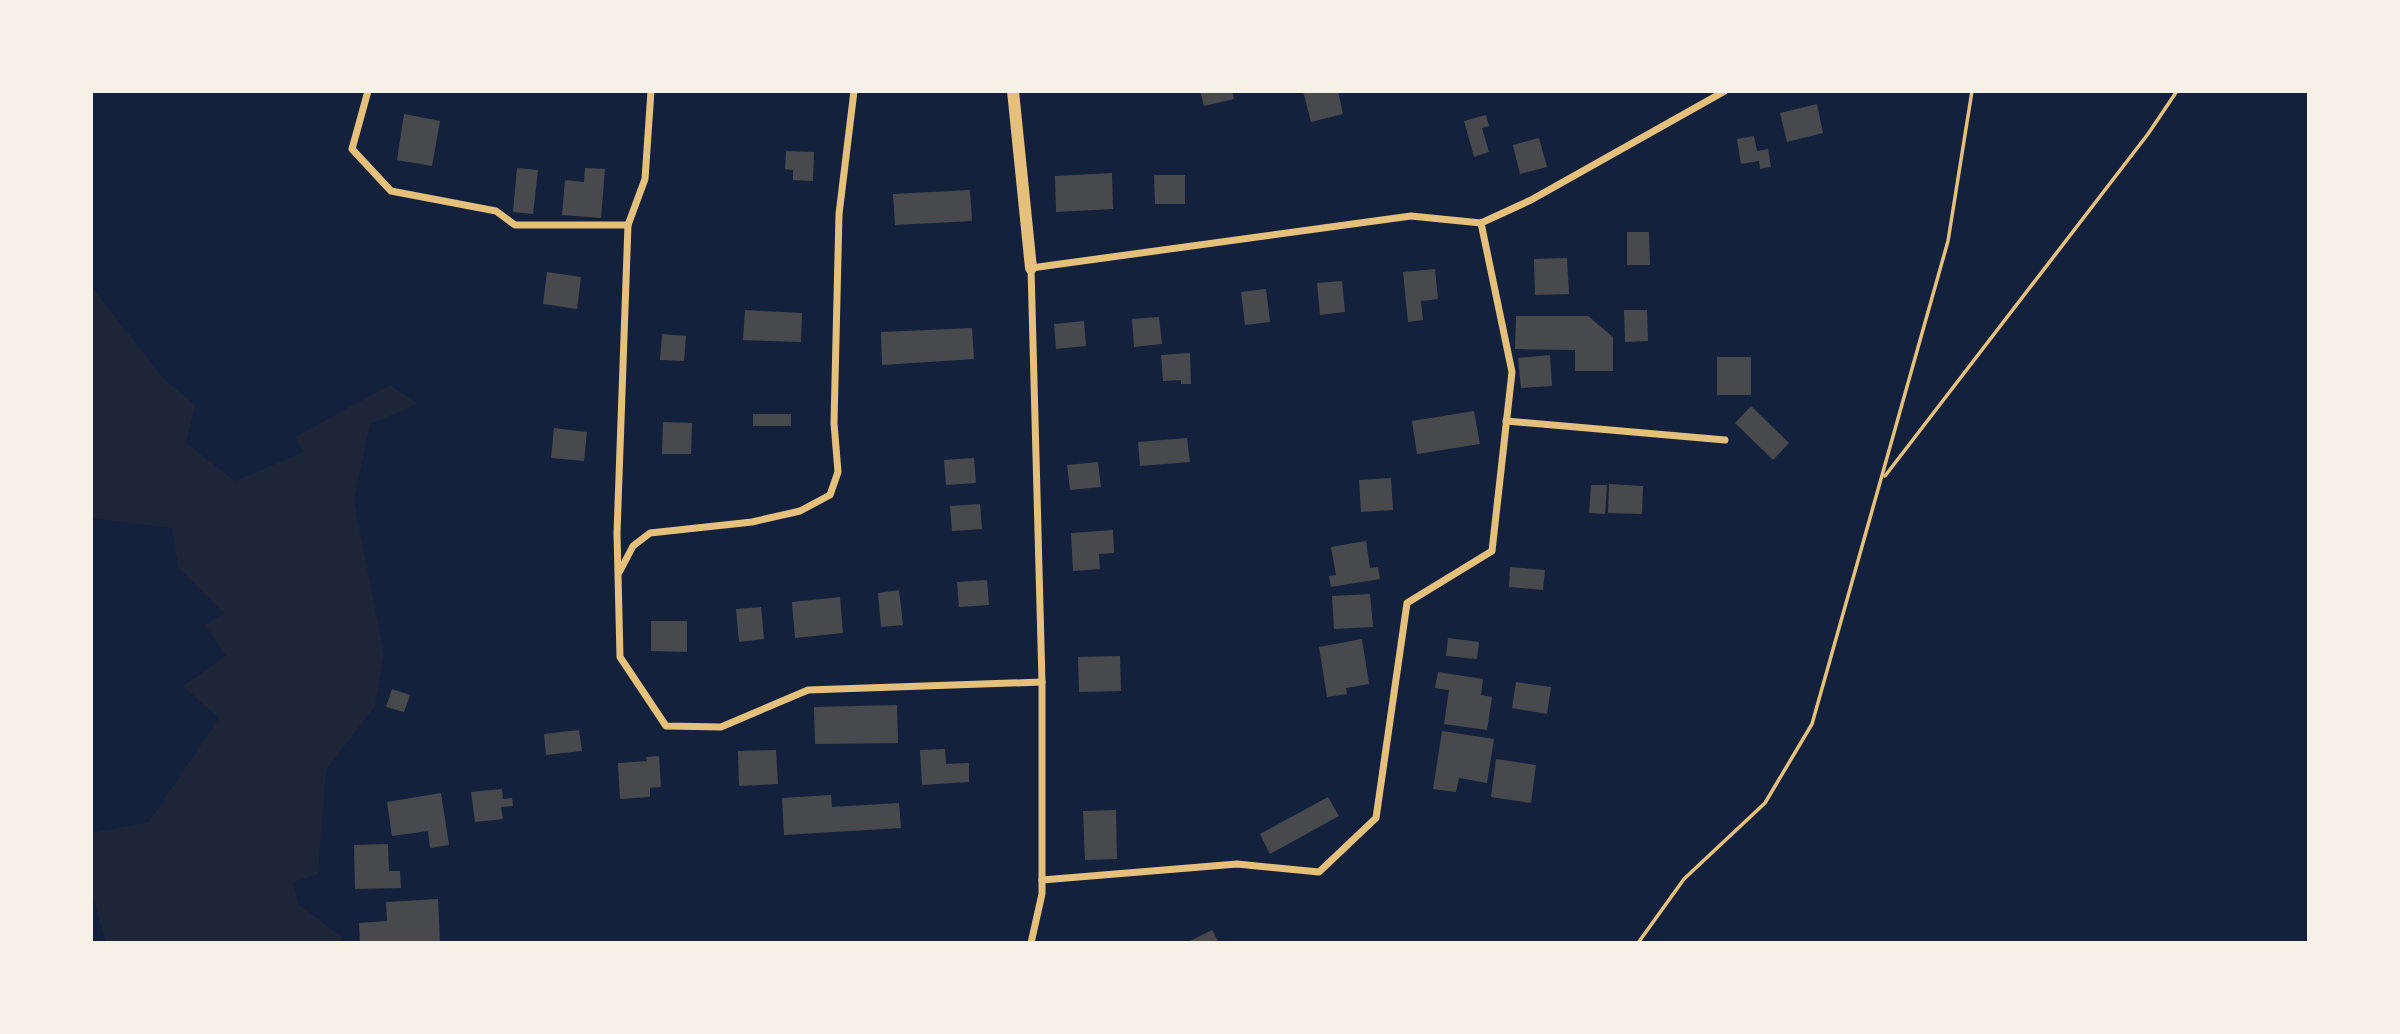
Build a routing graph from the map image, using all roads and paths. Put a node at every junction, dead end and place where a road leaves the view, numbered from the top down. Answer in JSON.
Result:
{"nodes":[{"id":1,"x":368,"y":91,"type":"edge"},
{"id":2,"x":651,"y":91,"type":"edge"},
{"id":3,"x":854,"y":91,"type":"edge"},
{"id":4,"x":1013,"y":91,"type":"edge"},
{"id":5,"x":1725,"y":91,"type":"edge"},
{"id":6,"x":1972,"y":91,"type":"edge"},
{"id":7,"x":2177,"y":91,"type":"edge"},
{"id":8,"x":1481,"y":223,"type":"junction"},
{"id":9,"x":628,"y":225,"type":"junction"},
{"id":10,"x":1031,"y":268,"type":"junction"},
{"id":11,"x":1506,"y":421,"type":"junction"},
{"id":12,"x":1724,"y":440,"type":"dead end"},
{"id":13,"x":1884,"y":478,"type":"junction"},
{"id":14,"x":618,"y":575,"type":"junction"},
{"id":15,"x":1042,"y":682,"type":"junction"},
{"id":16,"x":1041,"y":880,"type":"junction"},
{"id":17,"x":1031,"y":943,"type":"edge"},
{"id":18,"x":1638,"y":943,"type":"edge"}],
"edges":[{"from":1,"to":9,"type":"street"},
{"from":2,"to":9,"type":"street"},
{"from":3,"to":14,"type":"street"},
{"from":4,"to":10,"type":"street"},
{"from":5,"to":8,"type":"street"},
{"from":6,"to":13,"type":"path"},
{"from":7,"to":13,"type":"path"},
{"from":8,"to":10,"type":"street"},
{"from":8,"to":11,"type":"street"},
{"from":9,"to":14,"type":"street"},
{"from":10,"to":15,"type":"street"},
{"from":11,"to":12,"type":"street"},
{"from":11,"to":16,"type":"street"},
{"from":13,"to":18,"type":"path"},
{"from":14,"to":15,"type":"street"},
{"from":15,"to":16,"type":"street"},
{"from":16,"to":17,"type":"street"}]}
